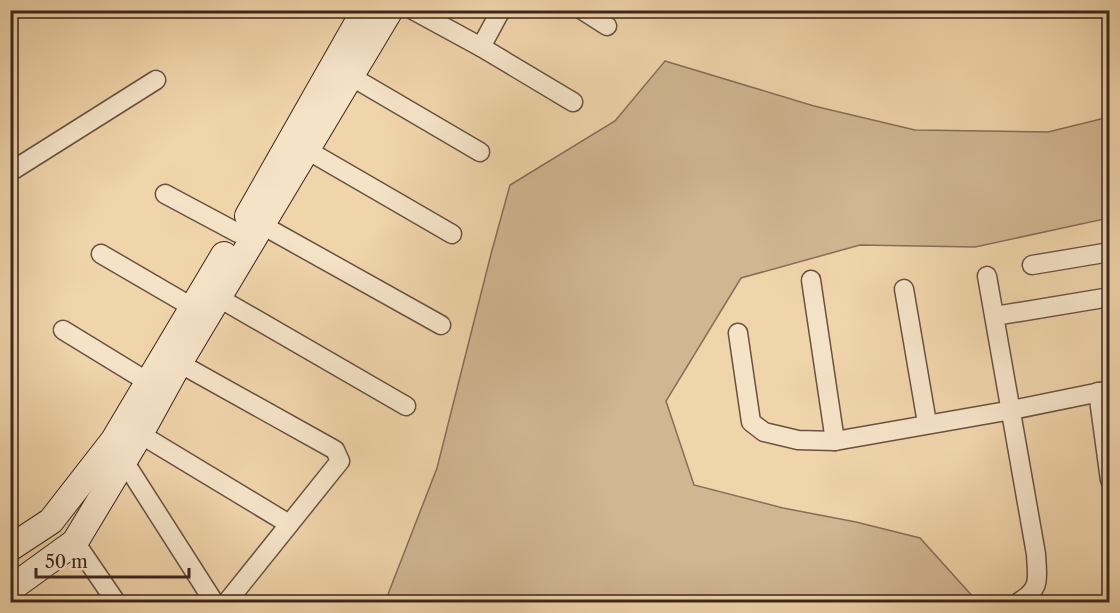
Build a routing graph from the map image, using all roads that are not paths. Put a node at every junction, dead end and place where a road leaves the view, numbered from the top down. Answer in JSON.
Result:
{"nodes":[{"id":1,"x":365,"y":10,"type":"edge"},
{"id":2,"x":390,"y":10,"type":"edge"},
{"id":3,"x":412,"y":10,"type":"edge"},
{"id":4,"x":501,"y":10,"type":"edge"},
{"id":5,"x":582,"y":10,"type":"edge"},
{"id":6,"x":607,"y":26,"type":"dead end"},
{"id":7,"x":481,"y":47,"type":"junction"},
{"id":8,"x":352,"y":77,"type":"junction"},
{"id":9,"x":156,"y":80,"type":"dead end"},
{"id":10,"x":573,"y":102,"type":"dead end"},
{"id":11,"x":307,"y":150,"type":"junction"},
{"id":12,"x":480,"y":152,"type":"dead end"},
{"id":13,"x":10,"y":172,"type":"edge"},
{"id":14,"x":165,"y":194,"type":"dead end"},
{"id":15,"x":262,"y":225,"type":"junction"},
{"id":16,"x":238,"y":233,"type":"junction"},
{"id":17,"x":452,"y":234,"type":"dead end"},
{"id":18,"x":1110,"y":252,"type":"edge"},
{"id":19,"x":101,"y":254,"type":"dead end"},
{"id":20,"x":1032,"y":265,"type":"dead end"},
{"id":21,"x":987,"y":276,"type":"dead end"},
{"id":22,"x":811,"y":280,"type":"dead end"},
{"id":23,"x":904,"y":289,"type":"dead end"},
{"id":24,"x":1110,"y":297,"type":"edge"},
{"id":25,"x":219,"y":298,"type":"junction"},
{"id":26,"x":192,"y":307,"type":"junction"},
{"id":27,"x":995,"y":316,"type":"junction"},
{"id":28,"x":441,"y":325,"type":"dead end"},
{"id":29,"x":63,"y":330,"type":"dead end"},
{"id":30,"x":738,"y":333,"type":"dead end"},
{"id":31,"x":179,"y":363,"type":"junction"},
{"id":32,"x":148,"y":381,"type":"junction"},
{"id":33,"x":1104,"y":391,"type":"edge"},
{"id":34,"x":406,"y":406,"type":"dead end"},
{"id":35,"x":1012,"y":410,"type":"junction"},
{"id":36,"x":927,"y":423,"type":"junction"},
{"id":37,"x":140,"y":434,"type":"junction"},
{"id":38,"x":835,"y":441,"type":"junction"},
{"id":39,"x":124,"y":461,"type":"junction"},
{"id":40,"x":1110,"y":480,"type":"edge"},
{"id":41,"x":289,"y":524,"type":"junction"},
{"id":42,"x":75,"y":542,"type":"junction"},
{"id":43,"x":10,"y":548,"type":"edge"},
{"id":44,"x":10,"y":589,"type":"edge"},
{"id":45,"x":116,"y":603,"type":"edge"},
{"id":46,"x":214,"y":603,"type":"edge"},
{"id":47,"x":227,"y":603,"type":"edge"},
{"id":48,"x":1019,"y":603,"type":"edge"}],
"edges":[{"from":1,"to":16,"type":"main road"},
{"from":2,"to":8,"type":"main road"},
{"from":3,"to":7,"type":"street"},
{"from":4,"to":7,"type":"street"},
{"from":5,"to":6,"type":"street"},
{"from":7,"to":10,"type":"street"},
{"from":8,"to":11,"type":"main road"},
{"from":8,"to":12,"type":"street"},
{"from":9,"to":13,"type":"street"},
{"from":11,"to":15,"type":"main road"},
{"from":11,"to":17,"type":"street"},
{"from":14,"to":16,"type":"street"},
{"from":15,"to":25,"type":"main road"},
{"from":15,"to":28,"type":"street"},
{"from":16,"to":26,"type":"main road"},
{"from":18,"to":20,"type":"street"},
{"from":19,"to":26,"type":"street"},
{"from":21,"to":27,"type":"street"},
{"from":22,"to":38,"type":"street"},
{"from":23,"to":36,"type":"street"},
{"from":24,"to":27,"type":"street"},
{"from":25,"to":31,"type":"main road"},
{"from":25,"to":34,"type":"street"},
{"from":26,"to":32,"type":"main road"},
{"from":27,"to":35,"type":"street"},
{"from":29,"to":32,"type":"street"},
{"from":30,"to":38,"type":"street"},
{"from":31,"to":37,"type":"main road"},
{"from":31,"to":41,"type":"street"},
{"from":32,"to":43,"type":"main road"},
{"from":33,"to":35,"type":"street"},
{"from":33,"to":40,"type":"street"},
{"from":35,"to":36,"type":"street"},
{"from":35,"to":48,"type":"street"},
{"from":36,"to":38,"type":"street"},
{"from":37,"to":39,"type":"main road"},
{"from":37,"to":41,"type":"street"},
{"from":39,"to":42,"type":"main road"},
{"from":39,"to":46,"type":"street"},
{"from":41,"to":47,"type":"street"},
{"from":42,"to":44,"type":"main road"},
{"from":42,"to":45,"type":"street"}]}
